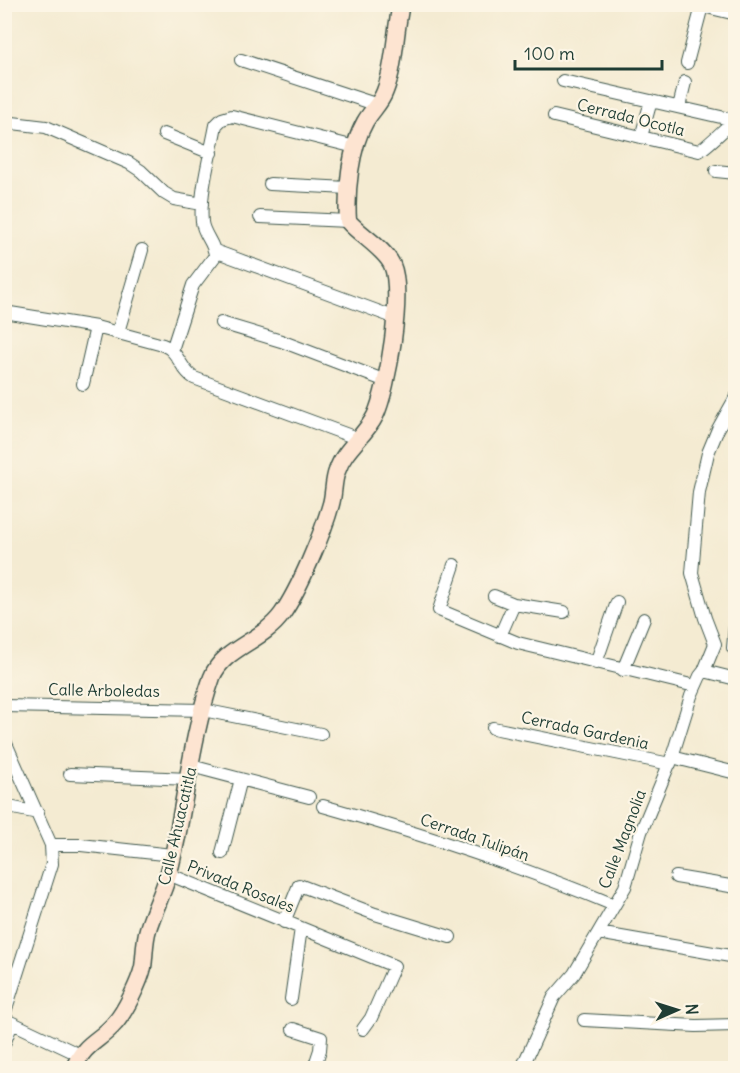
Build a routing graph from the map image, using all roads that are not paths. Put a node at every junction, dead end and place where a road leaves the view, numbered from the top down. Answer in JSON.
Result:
{"nodes":[{"id":1,"x":401,"y":4,"type":"edge"},
{"id":2,"x":698,"y":5,"type":"edge"},
{"id":3,"x":735,"y":14,"type":"edge"},
{"id":4,"x":241,"y":60,"type":"dead end"},
{"id":5,"x":687,"y":63,"type":"dead end"},
{"id":6,"x":564,"y":81,"type":"dead end"},
{"id":7,"x":685,"y":82,"type":"dead end"},
{"id":8,"x":651,"y":100,"type":"junction"},
{"id":9,"x":378,"y":105,"type":"junction"},
{"id":10,"x":679,"y":107,"type":"junction"},
{"id":11,"x":554,"y":116,"type":"dead end"},
{"id":12,"x":735,"y":120,"type":"edge"},
{"id":13,"x":4,"y":122,"type":"edge"},
{"id":14,"x":164,"y":134,"type":"dead end"},
{"id":15,"x":641,"y":137,"type":"junction"},
{"id":16,"x":356,"y":147,"type":"junction"},
{"id":17,"x":211,"y":153,"type":"junction"},
{"id":18,"x":716,"y":171,"type":"dead end"},
{"id":19,"x":735,"y":173,"type":"edge"},
{"id":20,"x":270,"y":184,"type":"dead end"},
{"id":21,"x":348,"y":188,"type":"junction"},
{"id":22,"x":202,"y":204,"type":"junction"},
{"id":23,"x":260,"y":217,"type":"dead end"},
{"id":24,"x":348,"y":221,"type":"junction"},
{"id":25,"x":142,"y":250,"type":"dead end"},
{"id":26,"x":215,"y":251,"type":"junction"},
{"id":27,"x":4,"y":312,"type":"edge"},
{"id":28,"x":396,"y":318,"type":"junction"},
{"id":29,"x":221,"y":323,"type":"dead end"},
{"id":30,"x":96,"y":327,"type":"junction"},
{"id":31,"x":118,"y":332,"type":"junction"},
{"id":32,"x":172,"y":350,"type":"junction"},
{"id":33,"x":386,"y":381,"type":"junction"},
{"id":34,"x":83,"y":384,"type":"dead end"},
{"id":35,"x":735,"y":397,"type":"edge"},
{"id":36,"x":359,"y":439,"type":"junction"},
{"id":37,"x":454,"y":565,"type":"dead end"},
{"id":38,"x":494,"y":596,"type":"dead end"},
{"id":39,"x":616,"y":602,"type":"dead end"},
{"id":40,"x":514,"y":604,"type":"junction"},
{"id":41,"x":564,"y":612,"type":"dead end"},
{"id":42,"x":735,"y":615,"type":"edge"},
{"id":43,"x":644,"y":619,"type":"dead end"},
{"id":44,"x":500,"y":636,"type":"junction"},
{"id":45,"x":715,"y":644,"type":"junction"},
{"id":46,"x":734,"y":648,"type":"edge"},
{"id":47,"x":596,"y":663,"type":"junction"},
{"id":48,"x":623,"y":670,"type":"junction"},
{"id":49,"x":704,"y":671,"type":"junction"},
{"id":50,"x":735,"y":679,"type":"edge"},
{"id":51,"x":695,"y":686,"type":"junction"},
{"id":52,"x":4,"y":705,"type":"edge"},
{"id":53,"x":203,"y":710,"type":"junction"},
{"id":54,"x":493,"y":728,"type":"dead end"},
{"id":55,"x":321,"y":734,"type":"dead end"},
{"id":56,"x":4,"y":739,"type":"edge"},
{"id":57,"x":671,"y":760,"type":"junction"},
{"id":58,"x":190,"y":772,"type":"junction"},
{"id":59,"x":735,"y":773,"type":"edge"},
{"id":60,"x":70,"y":774,"type":"dead end"},
{"id":61,"x":241,"y":779,"type":"junction"},
{"id":62,"x":309,"y":797,"type":"dead end"},
{"id":63,"x":323,"y":806,"type":"dead end"},
{"id":64,"x":4,"y":807,"type":"edge"},
{"id":65,"x":38,"y":813,"type":"junction"},
{"id":66,"x":51,"y":845,"type":"junction"},
{"id":67,"x":222,"y":853,"type":"dead end"},
{"id":68,"x":172,"y":855,"type":"junction"},
{"id":69,"x":168,"y":874,"type":"junction"},
{"id":70,"x":676,"y":877,"type":"dead end"},
{"id":71,"x":735,"y":887,"type":"edge"},
{"id":72,"x":614,"y":905,"type":"junction"},
{"id":73,"x":285,"y":921,"type":"junction"},
{"id":74,"x":301,"y":928,"type":"junction"},
{"id":75,"x":598,"y":933,"type":"junction"},
{"id":76,"x":450,"y":937,"type":"dead end"},
{"id":77,"x":735,"y":957,"type":"edge"},
{"id":78,"x":291,"y":999,"type":"dead end"},
{"id":79,"x":7,"y":1019,"type":"edge"},
{"id":80,"x":584,"y":1020,"type":"dead end"},
{"id":81,"x":735,"y":1025,"type":"edge"},
{"id":82,"x":293,"y":1029,"type":"dead end"},
{"id":83,"x":363,"y":1029,"type":"dead end"},
{"id":84,"x":4,"y":1044,"type":"edge"},
{"id":85,"x":77,"y":1061,"type":"edge"},
{"id":86,"x":314,"y":1068,"type":"edge"},
{"id":87,"x":522,"y":1068,"type":"edge"}],
"edges":[{"from":1,"to":9,"type":"street"},
{"from":2,"to":3,"type":"street"},
{"from":2,"to":5,"type":"street"},
{"from":4,"to":9,"type":"street"},
{"from":6,"to":8,"type":"street","name":"Cerrada Ocotla"},
{"from":7,"to":10,"type":"street"},
{"from":8,"to":10,"type":"street","name":"Cerrada Ocotla"},
{"from":8,"to":15,"type":"street"},
{"from":9,"to":16,"type":"street"},
{"from":10,"to":12,"type":"street","name":"Cerrada Ocotla"},
{"from":11,"to":15,"type":"street","name":"Cerrada Ocotla"},
{"from":12,"to":15,"type":"street","name":"Cerrada Ocotla"},
{"from":13,"to":22,"type":"street"},
{"from":14,"to":17,"type":"street"},
{"from":16,"to":17,"type":"street"},
{"from":16,"to":21,"type":"street"},
{"from":17,"to":22,"type":"street"},
{"from":18,"to":19,"type":"street"},
{"from":20,"to":21,"type":"street"},
{"from":21,"to":24,"type":"street"},
{"from":22,"to":26,"type":"street"},
{"from":23,"to":24,"type":"street"},
{"from":24,"to":28,"type":"street"},
{"from":25,"to":31,"type":"street"},
{"from":26,"to":28,"type":"street"},
{"from":26,"to":32,"type":"street"},
{"from":27,"to":30,"type":"street"},
{"from":28,"to":33,"type":"street"},
{"from":29,"to":33,"type":"street"},
{"from":30,"to":31,"type":"street"},
{"from":30,"to":34,"type":"street"},
{"from":31,"to":32,"type":"street"},
{"from":32,"to":36,"type":"street"},
{"from":33,"to":36,"type":"street"},
{"from":35,"to":45,"type":"street"},
{"from":36,"to":53,"type":"street","name":"Calle Ahuacatitla"},
{"from":37,"to":44,"type":"street"},
{"from":38,"to":40,"type":"street"},
{"from":39,"to":47,"type":"street"},
{"from":40,"to":41,"type":"street"},
{"from":40,"to":44,"type":"street"},
{"from":42,"to":46,"type":"street"},
{"from":43,"to":48,"type":"street"},
{"from":44,"to":47,"type":"street"},
{"from":45,"to":46,"type":"street"},
{"from":45,"to":49,"type":"street","name":"Calle Magnolia"},
{"from":47,"to":48,"type":"street"},
{"from":48,"to":51,"type":"street"},
{"from":49,"to":50,"type":"street"},
{"from":49,"to":51,"type":"street","name":"Calle Magnolia"},
{"from":51,"to":57,"type":"street","name":"Calle Magnolia"},
{"from":52,"to":53,"type":"street","name":"Calle Arboledas"},
{"from":53,"to":55,"type":"street","name":"Calle Arboledas"},
{"from":53,"to":58,"type":"street","name":"Calle Ahuacatitla"},
{"from":54,"to":57,"type":"street","name":"Cerrada Gardenia"},
{"from":56,"to":65,"type":"street"},
{"from":57,"to":59,"type":"street","name":"Cerrada Gardenia"},
{"from":57,"to":72,"type":"street","name":"Calle Magnolia"},
{"from":58,"to":60,"type":"street"},
{"from":58,"to":61,"type":"street"},
{"from":58,"to":68,"type":"street","name":"Calle Ahuacatitla"},
{"from":61,"to":62,"type":"street"},
{"from":61,"to":67,"type":"street"},
{"from":63,"to":72,"type":"street","name":"Cerrada Tulipán"},
{"from":64,"to":65,"type":"street"},
{"from":65,"to":66,"type":"street"},
{"from":66,"to":68,"type":"street"},
{"from":66,"to":79,"type":"street"},
{"from":68,"to":69,"type":"street","name":"Calle Ahuacatitla"},
{"from":69,"to":73,"type":"street","name":"Privada Rosales"},
{"from":69,"to":85,"type":"street","name":"Calle Ahuacatitla"},
{"from":70,"to":71,"type":"street"},
{"from":72,"to":75,"type":"street","name":"Calle Magnolia"},
{"from":73,"to":74,"type":"street","name":"Privada Rosales"},
{"from":73,"to":76,"type":"street"},
{"from":74,"to":78,"type":"street","name":"Privada Rosales"},
{"from":74,"to":83,"type":"street","name":"Privada Rosales"},
{"from":75,"to":77,"type":"street"},
{"from":75,"to":87,"type":"street","name":"Calle Magnolia"},
{"from":79,"to":84,"type":"street"},
{"from":79,"to":85,"type":"street"},
{"from":80,"to":81,"type":"street"},
{"from":82,"to":86,"type":"street"}]}
